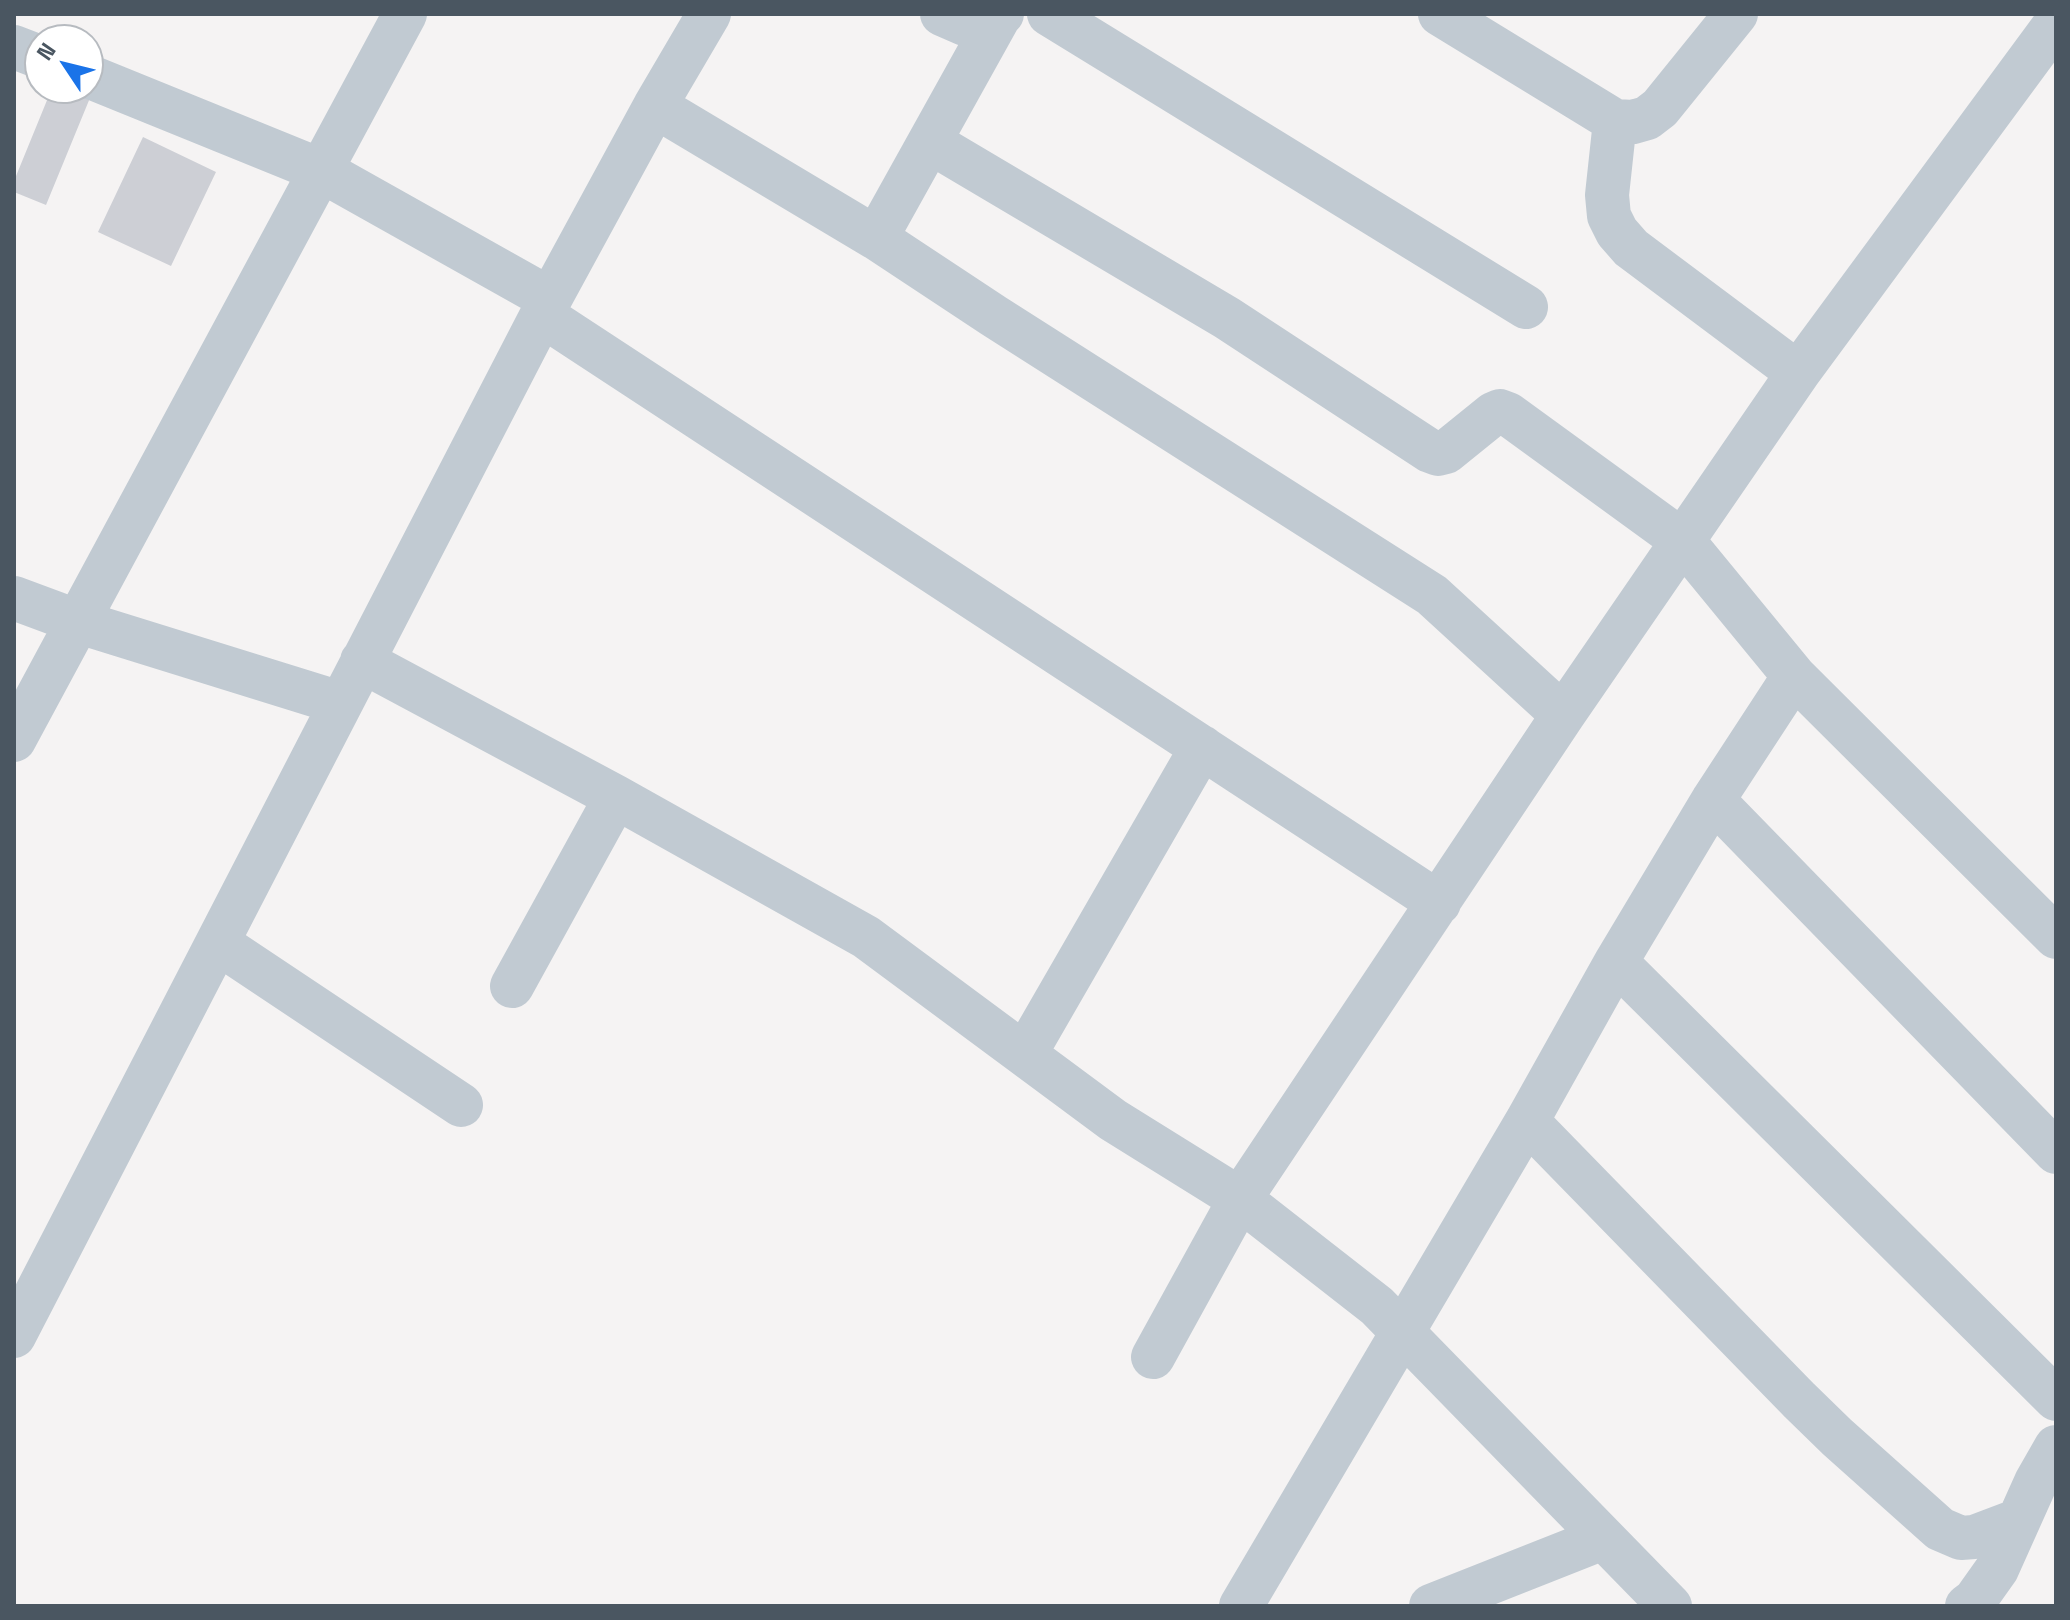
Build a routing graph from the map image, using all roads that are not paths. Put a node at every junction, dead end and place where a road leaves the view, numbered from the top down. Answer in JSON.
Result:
{"nodes":[{"id":1,"x":405,"y":14,"type":"edge"},
{"id":2,"x":709,"y":14,"type":"edge"},
{"id":3,"x":942,"y":14,"type":"edge"},
{"id":4,"x":1049,"y":14,"type":"edge"},
{"id":5,"x":1440,"y":14,"type":"edge"},
{"id":6,"x":1736,"y":14,"type":"edge"},
{"id":7,"x":2044,"y":14,"type":"edge"},
{"id":8,"x":1001,"y":15,"type":"edge"},
{"id":9,"x":2056,"y":23,"type":"edge"},
{"id":10,"x":104,"y":82,"type":"edge"},
{"id":11,"x":655,"y":106,"type":"junction"},
{"id":12,"x":1615,"y":121,"type":"junction"},
{"id":13,"x":930,"y":142,"type":"junction"},
{"id":14,"x":322,"y":171,"type":"junction"},
{"id":15,"x":876,"y":238,"type":"junction"},
{"id":16,"x":546,"y":307,"type":"junction"},
{"id":17,"x":1526,"y":307,"type":"dead end"},
{"id":18,"x":1798,"y":373,"type":"junction"},
{"id":19,"x":1684,"y":542,"type":"junction"},
{"id":20,"x":14,"y":598,"type":"edge"},
{"id":21,"x":76,"y":621,"type":"junction"},
{"id":22,"x":362,"y":661,"type":"junction"},
{"id":23,"x":1794,"y":676,"type":"junction"},
{"id":24,"x":340,"y":703,"type":"junction"},
{"id":25,"x":1563,"y":715,"type":"junction"},
{"id":26,"x":14,"y":740,"type":"edge"},
{"id":27,"x":1202,"y":747,"type":"junction"},
{"id":28,"x":616,"y":797,"type":"junction"},
{"id":29,"x":1713,"y":800,"type":"junction"},
{"id":30,"x":1439,"y":903,"type":"junction"},
{"id":31,"x":2056,"y":937,"type":"edge"},
{"id":32,"x":218,"y":943,"type":"junction"},
{"id":33,"x":1616,"y":962,"type":"junction"},
{"id":34,"x":512,"y":986,"type":"dead end"},
{"id":35,"x":1025,"y":1054,"type":"junction"},
{"id":36,"x":461,"y":1105,"type":"dead end"},
{"id":37,"x":1527,"y":1121,"type":"junction"},
{"id":38,"x":2056,"y":1152,"type":"edge"},
{"id":39,"x":1240,"y":1199,"type":"junction"},
{"id":40,"x":1402,"y":1334,"type":"junction"},
{"id":41,"x":14,"y":1336,"type":"edge"},
{"id":42,"x":1153,"y":1357,"type":"dead end"},
{"id":43,"x":2056,"y":1399,"type":"edge"},
{"id":44,"x":2056,"y":1447,"type":"edge"},
{"id":45,"x":2019,"y":1520,"type":"junction"},
{"id":46,"x":1603,"y":1538,"type":"junction"},
{"id":47,"x":1241,"y":1606,"type":"edge"},
{"id":48,"x":1431,"y":1606,"type":"edge"},
{"id":49,"x":1670,"y":1606,"type":"edge"},
{"id":50,"x":1967,"y":1606,"type":"edge"}],
"edges":[{"from":1,"to":14,"type":"street"},
{"from":2,"to":11,"type":"street"},
{"from":3,"to":8,"type":"street"},
{"from":4,"to":17,"type":"street"},
{"from":5,"to":12,"type":"street"},
{"from":6,"to":12,"type":"street"},
{"from":7,"to":9,"type":"street"},
{"from":8,"to":13,"type":"street"},
{"from":9,"to":18,"type":"street"},
{"from":10,"to":14,"type":"street"},
{"from":11,"to":15,"type":"street"},
{"from":11,"to":16,"type":"street"},
{"from":12,"to":18,"type":"street"},
{"from":13,"to":15,"type":"street"},
{"from":13,"to":19,"type":"street"},
{"from":14,"to":16,"type":"street"},
{"from":14,"to":21,"type":"street"},
{"from":15,"to":25,"type":"street"},
{"from":16,"to":22,"type":"street"},
{"from":16,"to":27,"type":"street"},
{"from":18,"to":19,"type":"street"},
{"from":19,"to":23,"type":"street"},
{"from":19,"to":25,"type":"street"},
{"from":20,"to":21,"type":"street"},
{"from":21,"to":24,"type":"street"},
{"from":21,"to":26,"type":"street"},
{"from":22,"to":24,"type":"street"},
{"from":22,"to":28,"type":"street"},
{"from":23,"to":29,"type":"street"},
{"from":23,"to":31,"type":"street"},
{"from":24,"to":32,"type":"street"},
{"from":25,"to":30,"type":"street"},
{"from":27,"to":30,"type":"street"},
{"from":27,"to":35,"type":"street"},
{"from":28,"to":34,"type":"street"},
{"from":28,"to":35,"type":"street"},
{"from":29,"to":33,"type":"street"},
{"from":29,"to":38,"type":"street"},
{"from":30,"to":39,"type":"street"},
{"from":32,"to":36,"type":"street"},
{"from":32,"to":41,"type":"street"},
{"from":33,"to":37,"type":"street"},
{"from":33,"to":43,"type":"street"},
{"from":35,"to":39,"type":"street"},
{"from":37,"to":40,"type":"street"},
{"from":37,"to":45,"type":"street"},
{"from":39,"to":40,"type":"street"},
{"from":39,"to":42,"type":"street"},
{"from":40,"to":46,"type":"street"},
{"from":40,"to":47,"type":"street"},
{"from":44,"to":45,"type":"street"},
{"from":45,"to":50,"type":"street"},
{"from":46,"to":48,"type":"street"},
{"from":46,"to":49,"type":"street"}]}
